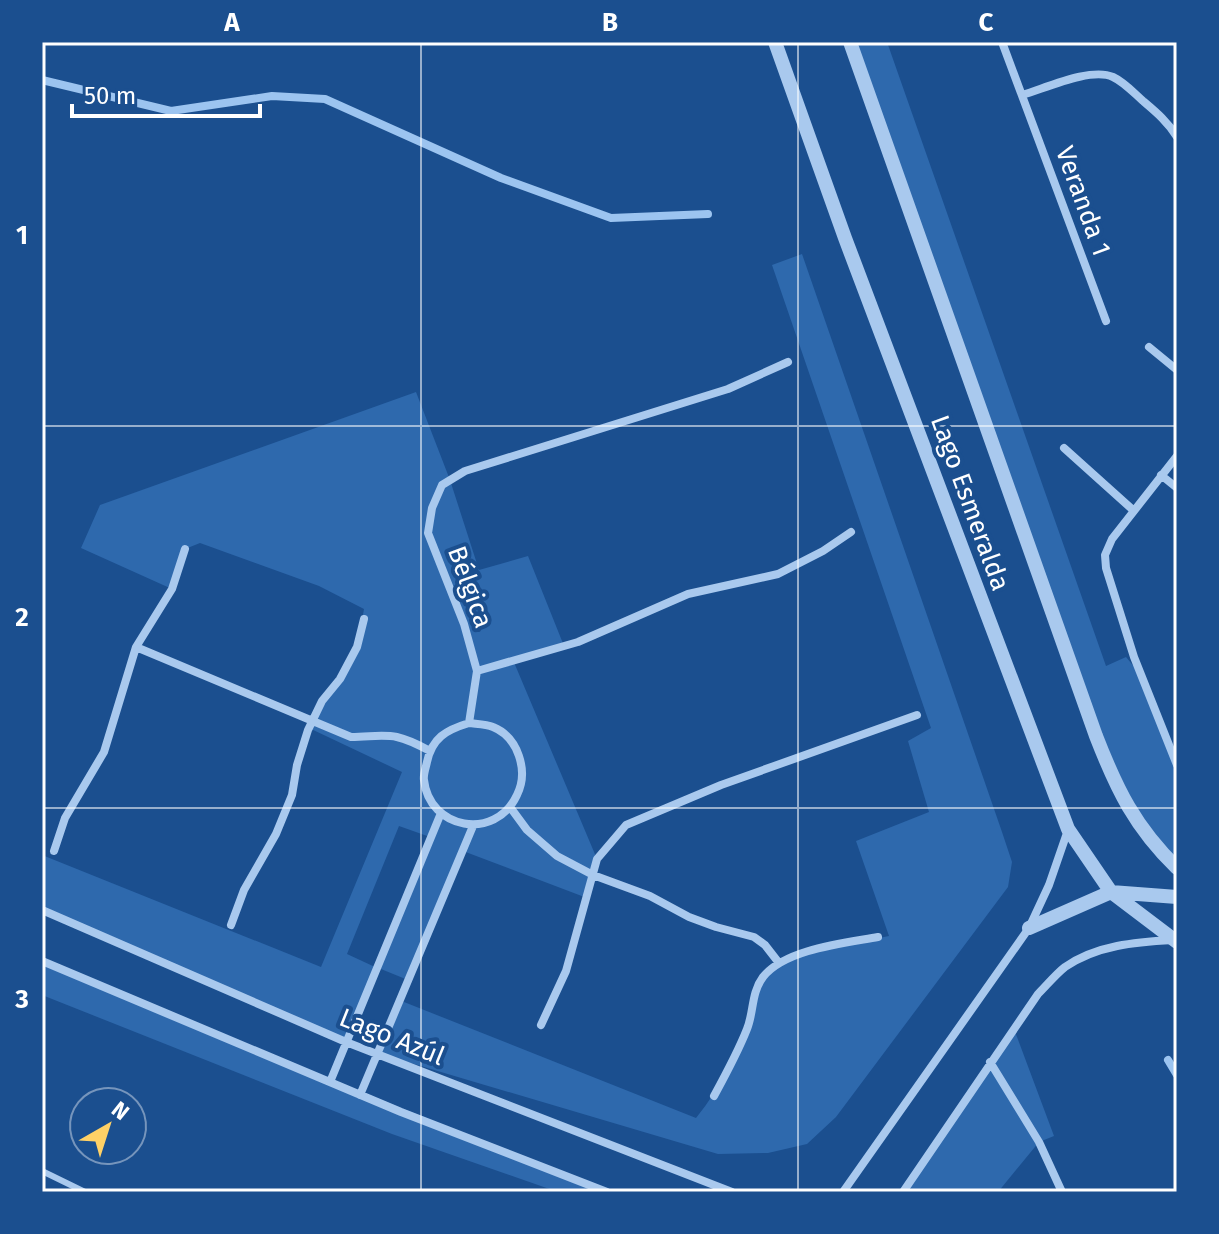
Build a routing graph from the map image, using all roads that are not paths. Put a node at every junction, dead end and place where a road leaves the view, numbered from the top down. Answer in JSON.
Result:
{"nodes":[{"id":1,"x":775,"y":42,"type":"edge"},
{"id":2,"x":850,"y":42,"type":"edge"},
{"id":3,"x":1002,"y":42,"type":"edge"},
{"id":4,"x":1022,"y":95,"type":"junction"},
{"id":5,"x":1177,"y":137,"type":"edge"},
{"id":6,"x":1106,"y":321,"type":"dead end"},
{"id":7,"x":1149,"y":347,"type":"dead end"},
{"id":8,"x":788,"y":362,"type":"dead end"},
{"id":9,"x":1177,"y":370,"type":"edge"},
{"id":10,"x":1064,"y":448,"type":"dead end"},
{"id":11,"x":1177,"y":456,"type":"edge"},
{"id":12,"x":1161,"y":475,"type":"junction"},
{"id":13,"x":1177,"y":488,"type":"edge"},
{"id":14,"x":1133,"y":510,"type":"junction"},
{"id":15,"x":851,"y":532,"type":"dead end"},
{"id":16,"x":185,"y":549,"type":"dead end"},
{"id":17,"x":364,"y":619,"type":"dead end"},
{"id":18,"x":136,"y":647,"type":"junction"},
{"id":19,"x":477,"y":671,"type":"junction"},
{"id":20,"x":917,"y":715,"type":"dead end"},
{"id":21,"x":313,"y":720,"type":"junction"},
{"id":22,"x":469,"y":723,"type":"junction"},
{"id":23,"x":430,"y":751,"type":"junction"},
{"id":24,"x":1177,"y":765,"type":"edge"},
{"id":25,"x":510,"y":807,"type":"junction"},
{"id":26,"x":441,"y":813,"type":"junction"},
{"id":27,"x":473,"y":826,"type":"junction"},
{"id":28,"x":1068,"y":829,"type":"junction"},
{"id":29,"x":54,"y":851,"type":"dead end"},
{"id":30,"x":1177,"y":868,"type":"edge"},
{"id":31,"x":593,"y":875,"type":"junction"},
{"id":32,"x":1111,"y":892,"type":"junction"},
{"id":33,"x":1177,"y":897,"type":"edge"},
{"id":34,"x":42,"y":910,"type":"edge"},
{"id":35,"x":231,"y":925,"type":"dead end"},
{"id":36,"x":1029,"y":928,"type":"junction"},
{"id":37,"x":878,"y":937,"type":"dead end"},
{"id":38,"x":1175,"y":941,"type":"edge"},
{"id":39,"x":42,"y":961,"type":"edge"},
{"id":40,"x":779,"y":963,"type":"junction"},
{"id":41,"x":541,"y":1025,"type":"dead end"},
{"id":42,"x":346,"y":1042,"type":"junction"},
{"id":43,"x":377,"y":1053,"type":"junction"},
{"id":44,"x":990,"y":1062,"type":"junction"},
{"id":45,"x":330,"y":1082,"type":"junction"},
{"id":46,"x":360,"y":1095,"type":"junction"},
{"id":47,"x":714,"y":1096,"type":"dead end"},
{"id":48,"x":42,"y":1171,"type":"edge"},
{"id":49,"x":85,"y":1192,"type":"edge"},
{"id":50,"x":607,"y":1192,"type":"edge"},
{"id":51,"x":732,"y":1192,"type":"edge"},
{"id":52,"x":843,"y":1192,"type":"edge"},
{"id":53,"x":903,"y":1192,"type":"edge"},
{"id":54,"x":1062,"y":1192,"type":"edge"}],
"edges":[{"from":1,"to":28,"type":"street","name":"Lago Esmeralda"},
{"from":2,"to":30,"type":"street","name":"Lago Esmeralda"},
{"from":3,"to":4,"type":"street","name":"Veranda 1"},
{"from":4,"to":5,"type":"street"},
{"from":4,"to":6,"type":"street","name":"Veranda 1"},
{"from":7,"to":9,"type":"street"},
{"from":8,"to":19,"type":"street","name":"Bélgica"},
{"from":10,"to":14,"type":"street"},
{"from":11,"to":12,"type":"street"},
{"from":12,"to":13,"type":"street"},
{"from":12,"to":14,"type":"street"},
{"from":14,"to":24,"type":"street"},
{"from":15,"to":19,"type":"street"},
{"from":16,"to":18,"type":"street"},
{"from":17,"to":21,"type":"street"},
{"from":18,"to":21,"type":"street"},
{"from":18,"to":29,"type":"street"},
{"from":19,"to":22,"type":"street"},
{"from":20,"to":31,"type":"street"},
{"from":21,"to":23,"type":"street"},
{"from":21,"to":35,"type":"street"},
{"from":22,"to":23,"type":"street"},
{"from":22,"to":25,"type":"street"},
{"from":23,"to":26,"type":"street"},
{"from":25,"to":27,"type":"street"},
{"from":25,"to":31,"type":"street"},
{"from":26,"to":27,"type":"street"},
{"from":26,"to":42,"type":"street"},
{"from":27,"to":43,"type":"street"},
{"from":28,"to":32,"type":"street","name":"Lago Esmeralda"},
{"from":28,"to":36,"type":"street"},
{"from":31,"to":40,"type":"street"},
{"from":31,"to":41,"type":"street"},
{"from":32,"to":33,"type":"street"},
{"from":32,"to":36,"type":"street"},
{"from":32,"to":38,"type":"street","name":"Lago Esmeralda"},
{"from":34,"to":42,"type":"street","name":"Lago Azúl"},
{"from":36,"to":52,"type":"street"},
{"from":37,"to":40,"type":"street"},
{"from":38,"to":44,"type":"street"},
{"from":39,"to":45,"type":"street"},
{"from":40,"to":47,"type":"street"},
{"from":42,"to":43,"type":"street","name":"Lago Azúl"},
{"from":42,"to":45,"type":"street"},
{"from":43,"to":46,"type":"street"},
{"from":43,"to":51,"type":"street","name":"Lago Azúl"},
{"from":44,"to":53,"type":"street"},
{"from":44,"to":54,"type":"street"},
{"from":45,"to":46,"type":"street"},
{"from":46,"to":50,"type":"street"},
{"from":48,"to":49,"type":"lane"}]}
